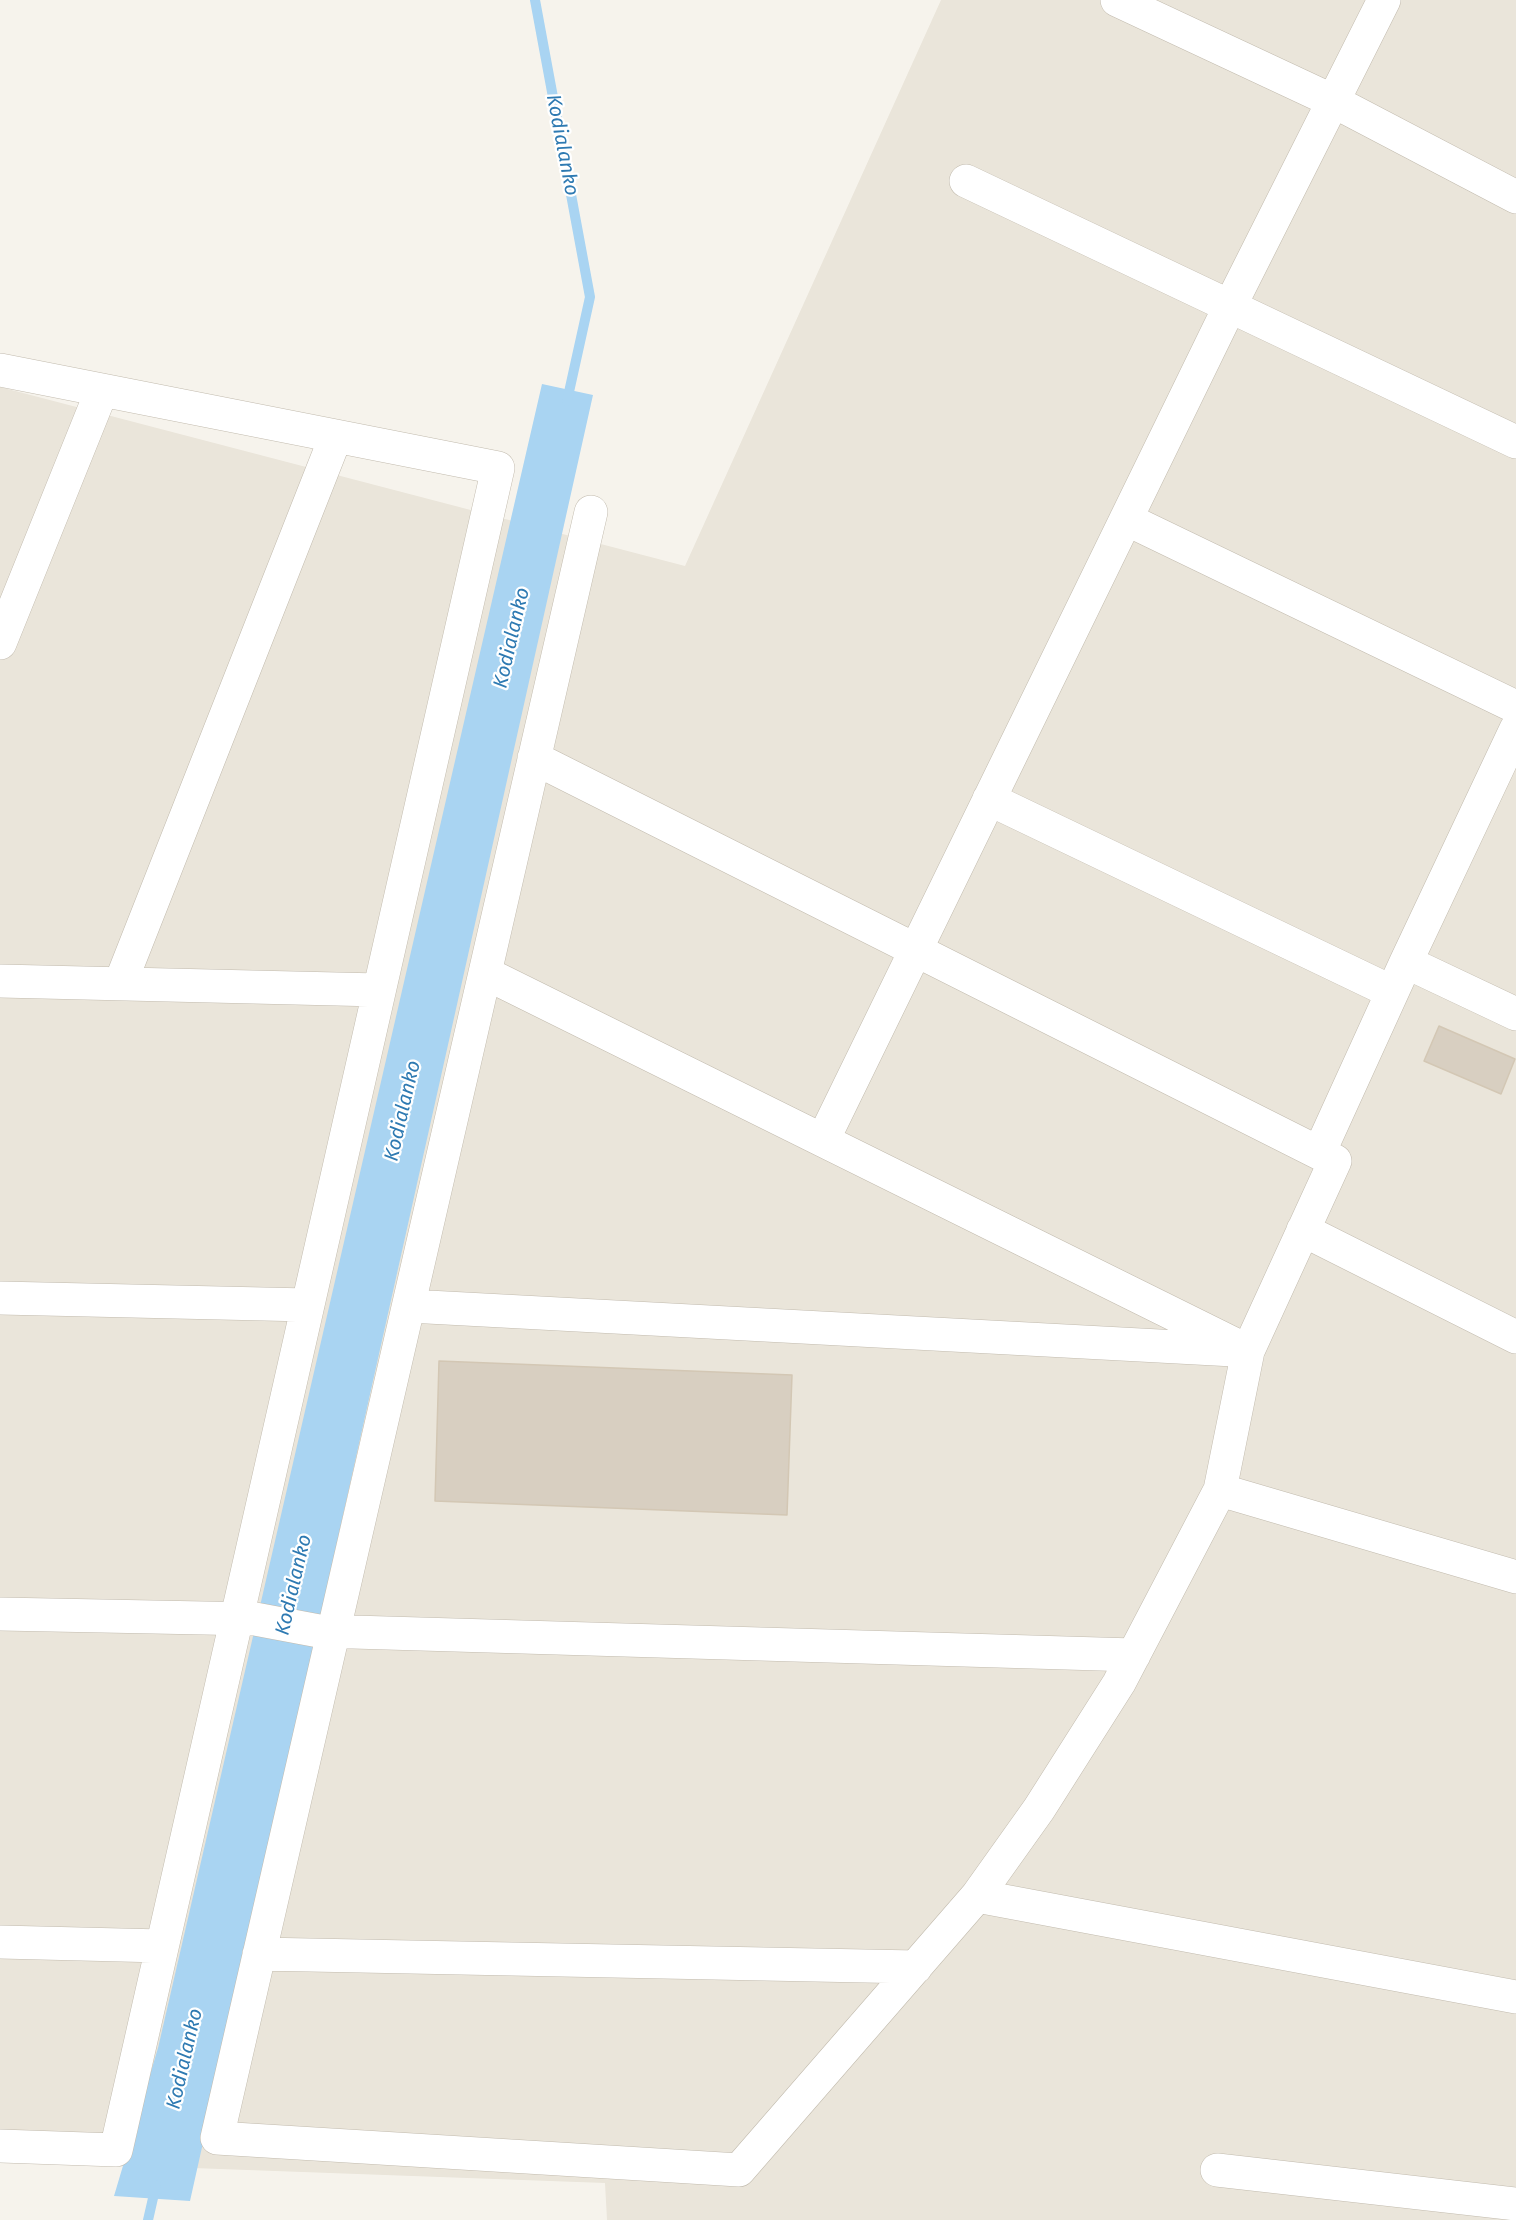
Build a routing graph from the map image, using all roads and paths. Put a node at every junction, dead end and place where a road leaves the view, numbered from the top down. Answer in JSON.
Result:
{"nodes":[{"id":1,"x":1117,"y":0,"type":"edge"},
{"id":2,"x":1384,"y":0,"type":"edge"},
{"id":3,"x":1333,"y":101,"type":"junction"},
{"id":4,"x":966,"y":181,"type":"dead end"},
{"id":5,"x":1516,"y":197,"type":"edge"},
{"id":6,"x":1230,"y":306,"type":"junction"},
{"id":7,"x":0,"y":370,"type":"edge"},
{"id":8,"x":102,"y":390,"type":"junction"},
{"id":9,"x":336,"y":436,"type":"junction"},
{"id":10,"x":1516,"y":442,"type":"edge"},
{"id":11,"x":591,"y":512,"type":"dead end"},
{"id":12,"x":1126,"y":519,"type":"junction"},
{"id":13,"x":0,"y":643,"type":"edge"},
{"id":14,"x":1516,"y":707,"type":"edge"},
{"id":15,"x":1516,"y":729,"type":"edge"},
{"id":16,"x":534,"y":758,"type":"junction"},
{"id":17,"x":989,"y":799,"type":"junction"},
{"id":18,"x":915,"y":950,"type":"junction"},
{"id":19,"x":1406,"y":962,"type":"junction"},
{"id":20,"x":485,"y":973,"type":"junction"},
{"id":21,"x":0,"y":981,"type":"edge"},
{"id":22,"x":120,"y":984,"type":"junction"},
{"id":23,"x":380,"y":990,"type":"junction"},
{"id":24,"x":1392,"y":992,"type":"junction"},
{"id":25,"x":1516,"y":1014,"type":"edge"},
{"id":26,"x":823,"y":1140,"type":"junction"},
{"id":27,"x":1319,"y":1153,"type":"junction"},
{"id":28,"x":1303,"y":1230,"type":"junction"},
{"id":29,"x":0,"y":1298,"type":"edge"},
{"id":30,"x":308,"y":1305,"type":"junction"},
{"id":31,"x":409,"y":1306,"type":"junction"},
{"id":32,"x":1516,"y":1336,"type":"edge"},
{"id":33,"x":1248,"y":1351,"type":"junction"},
{"id":34,"x":1220,"y":1490,"type":"junction"},
{"id":35,"x":1516,"y":1577,"type":"edge"},
{"id":36,"x":0,"y":1614,"type":"edge"},
{"id":37,"x":246,"y":1619,"type":"junction"},
{"id":38,"x":326,"y":1631,"type":"junction"},
{"id":39,"x":1134,"y":1655,"type":"junction"},
{"id":40,"x":978,"y":1896,"type":"junction"},
{"id":41,"x":0,"y":1942,"type":"edge"},
{"id":42,"x":162,"y":1946,"type":"junction"},
{"id":43,"x":259,"y":1954,"type":"junction"},
{"id":44,"x":916,"y":1967,"type":"junction"},
{"id":45,"x":1516,"y":1997,"type":"edge"},
{"id":46,"x":0,"y":2146,"type":"edge"},
{"id":47,"x":1216,"y":2170,"type":"dead end"},
{"id":48,"x":1516,"y":2204,"type":"edge"}],
"edges":[{"from":1,"to":3,"type":"street"},
{"from":2,"to":3,"type":"street"},
{"from":3,"to":5,"type":"street"},
{"from":3,"to":6,"type":"street"},
{"from":4,"to":6,"type":"street"},
{"from":6,"to":10,"type":"street"},
{"from":6,"to":12,"type":"street"},
{"from":7,"to":8,"type":"street"},
{"from":8,"to":9,"type":"street"},
{"from":8,"to":13,"type":"street"},
{"from":9,"to":22,"type":"street"},
{"from":9,"to":23,"type":"street"},
{"from":11,"to":16,"type":"street"},
{"from":12,"to":14,"type":"street"},
{"from":12,"to":17,"type":"street"},
{"from":15,"to":19,"type":"street"},
{"from":16,"to":18,"type":"street"},
{"from":16,"to":20,"type":"street"},
{"from":17,"to":18,"type":"street"},
{"from":17,"to":24,"type":"street"},
{"from":18,"to":26,"type":"street"},
{"from":18,"to":27,"type":"street"},
{"from":19,"to":24,"type":"street"},
{"from":19,"to":25,"type":"street"},
{"from":20,"to":26,"type":"street"},
{"from":20,"to":31,"type":"street"},
{"from":21,"to":22,"type":"street"},
{"from":22,"to":23,"type":"street"},
{"from":23,"to":30,"type":"street"},
{"from":24,"to":27,"type":"street"},
{"from":26,"to":33,"type":"street"},
{"from":27,"to":28,"type":"street"},
{"from":28,"to":32,"type":"street"},
{"from":28,"to":33,"type":"street"},
{"from":29,"to":30,"type":"street"},
{"from":30,"to":37,"type":"street"},
{"from":31,"to":33,"type":"street"},
{"from":31,"to":38,"type":"street"},
{"from":33,"to":34,"type":"street"},
{"from":34,"to":35,"type":"street"},
{"from":34,"to":39,"type":"street"},
{"from":36,"to":37,"type":"street"},
{"from":37,"to":38,"type":"street"},
{"from":37,"to":42,"type":"street"},
{"from":38,"to":39,"type":"street"},
{"from":38,"to":43,"type":"street"},
{"from":39,"to":40,"type":"street"},
{"from":40,"to":44,"type":"street"},
{"from":40,"to":45,"type":"street"},
{"from":41,"to":42,"type":"street"},
{"from":42,"to":46,"type":"street"},
{"from":43,"to":44,"type":"street"},
{"from":43,"to":44,"type":"street"},
{"from":47,"to":48,"type":"street"}]}
